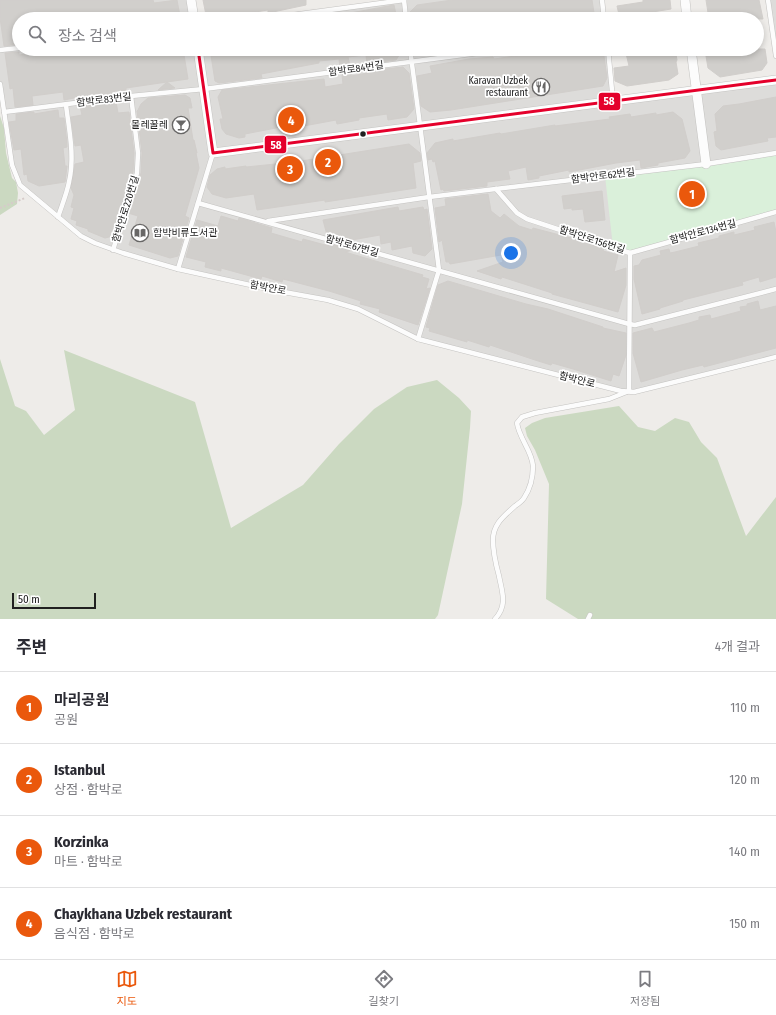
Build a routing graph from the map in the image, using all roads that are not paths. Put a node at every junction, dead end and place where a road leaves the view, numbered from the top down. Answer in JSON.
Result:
{"nodes":[{"id":1,"x":191,"y":0,"type":"edge"},
{"id":2,"x":404,"y":0,"type":"edge"},
{"id":3,"x":602,"y":0,"type":"edge"},
{"id":4,"x":685,"y":0,"type":"edge"},
{"id":5,"x":768,"y":0,"type":"edge"},
{"id":6,"x":193,"y":12,"type":"edge"},
{"id":7,"x":314,"y":12,"type":"edge"},
{"id":8,"x":405,"y":12,"type":"edge"},
{"id":9,"x":603,"y":12,"type":"edge"},
{"id":10,"x":686,"y":12,"type":"edge"},
{"id":11,"x":776,"y":14,"type":"edge"},
{"id":12,"x":770,"y":15,"type":"junction"},
{"id":13,"x":12,"y":49,"type":"edge"},
{"id":14,"x":0,"y":50,"type":"edge"},
{"id":15,"x":199,"y":56,"type":"edge"},
{"id":16,"x":411,"y":56,"type":"edge"},
{"id":17,"x":452,"y":56,"type":"edge"},
{"id":18,"x":609,"y":56,"type":"edge"},
{"id":19,"x":692,"y":56,"type":"edge"},
{"id":20,"x":776,"y":56,"type":"edge"},
{"id":21,"x":412,"y":61,"type":"junction"},
{"id":22,"x":776,"y":80,"type":"edge"},
{"id":23,"x":0,"y":84,"type":"edge"},
{"id":24,"x":204,"y":89,"type":"junction"},
{"id":25,"x":696,"y":90,"type":"junction"},
{"id":26,"x":131,"y":96,"type":"junction"},
{"id":27,"x":613,"y":101,"type":"junction"},
{"id":28,"x":66,"y":105,"type":"junction"},
{"id":29,"x":4,"y":112,"type":"junction"},
{"id":30,"x":420,"y":126,"type":"junction"},
{"id":31,"x":213,"y":153,"type":"junction"},
{"id":32,"x":776,"y":153,"type":"edge"},
{"id":33,"x":706,"y":164,"type":"junction"},
{"id":34,"x":496,"y":189,"type":"junction"},
{"id":35,"x":429,"y":197,"type":"junction"},
{"id":36,"x":198,"y":203,"type":"junction"},
{"id":37,"x":776,"y":212,"type":"edge"},
{"id":38,"x":58,"y":217,"type":"junction"},
{"id":39,"x":266,"y":222,"type":"junction"},
{"id":40,"x":113,"y":250,"type":"junction"},
{"id":41,"x":630,"y":252,"type":"junction"},
{"id":42,"x":178,"y":269,"type":"junction"},
{"id":43,"x":438,"y":270,"type":"junction"},
{"id":44,"x":776,"y":289,"type":"edge"},
{"id":45,"x":629,"y":324,"type":"junction"},
{"id":46,"x":418,"y":339,"type":"junction"},
{"id":47,"x":776,"y":357,"type":"edge"},
{"id":48,"x":629,"y":391,"type":"junction"},
{"id":49,"x":495,"y":619,"type":"edge"}],
"edges":[{"from":1,"to":6,"type":"street"},
{"from":2,"to":7,"type":"lane"},
{"from":2,"to":8,"type":"lane"},
{"from":3,"to":9,"type":"lane"},
{"from":4,"to":10,"type":"street"},
{"from":5,"to":12,"type":"lane"},
{"from":11,"to":12,"type":"lane"},
{"from":12,"to":20,"type":"lane"},
{"from":13,"to":14,"type":"lane"},
{"from":15,"to":24,"type":"street"},
{"from":16,"to":21,"type":"lane"},
{"from":17,"to":21,"type":"lane","name":"함박로84번길"},
{"from":18,"to":27,"type":"lane"},
{"from":19,"to":25,"type":"street"},
{"from":21,"to":24,"type":"lane","name":"함박로84번길"},
{"from":21,"to":30,"type":"lane"},
{"from":22,"to":25,"type":"street"},
{"from":23,"to":29,"type":"lane","name":"함박안로"},
{"from":24,"to":26,"type":"lane","name":"함박로83번길"},
{"from":24,"to":31,"type":"street"},
{"from":25,"to":27,"type":"street"},
{"from":25,"to":33,"type":"street"},
{"from":26,"to":28,"type":"lane","name":"함박로83번길"},
{"from":26,"to":40,"type":"lane","name":"함박안로220번길"},
{"from":27,"to":30,"type":"street"},
{"from":28,"to":29,"type":"lane","name":"함박로83번길"},
{"from":28,"to":38,"type":"lane"},
{"from":29,"to":38,"type":"lane","name":"함박안로"},
{"from":30,"to":31,"type":"street"},
{"from":30,"to":35,"type":"lane"},
{"from":31,"to":36,"type":"lane"},
{"from":32,"to":33,"type":"lane","name":"함박안로62번길"},
{"from":33,"to":34,"type":"lane","name":"함박안로62번길"},
{"from":34,"to":35,"type":"lane","name":"함박안로62번길"},
{"from":34,"to":41,"type":"lane","name":"함박안로156번길"},
{"from":35,"to":39,"type":"lane","name":"함박로67번길"},
{"from":35,"to":43,"type":"lane"},
{"from":36,"to":39,"type":"lane","name":"함박로67번길"},
{"from":36,"to":42,"type":"lane"},
{"from":37,"to":41,"type":"lane","name":"함박안로134번길"},
{"from":38,"to":40,"type":"lane","name":"함박안로"},
{"from":39,"to":43,"type":"lane","name":"함박로67번길"},
{"from":40,"to":42,"type":"lane","name":"함박안로"},
{"from":41,"to":45,"type":"lane","name":"함박안로156번길"},
{"from":42,"to":46,"type":"lane","name":"함박안로"},
{"from":43,"to":45,"type":"lane"},
{"from":43,"to":46,"type":"lane"},
{"from":44,"to":45,"type":"lane"},
{"from":45,"to":48,"type":"lane","name":"함박안로156번길"},
{"from":46,"to":48,"type":"lane","name":"함박안로"},
{"from":47,"to":48,"type":"lane","name":"함박안로"},
{"from":48,"to":49,"type":"lane","name":"함박안로"}]}
